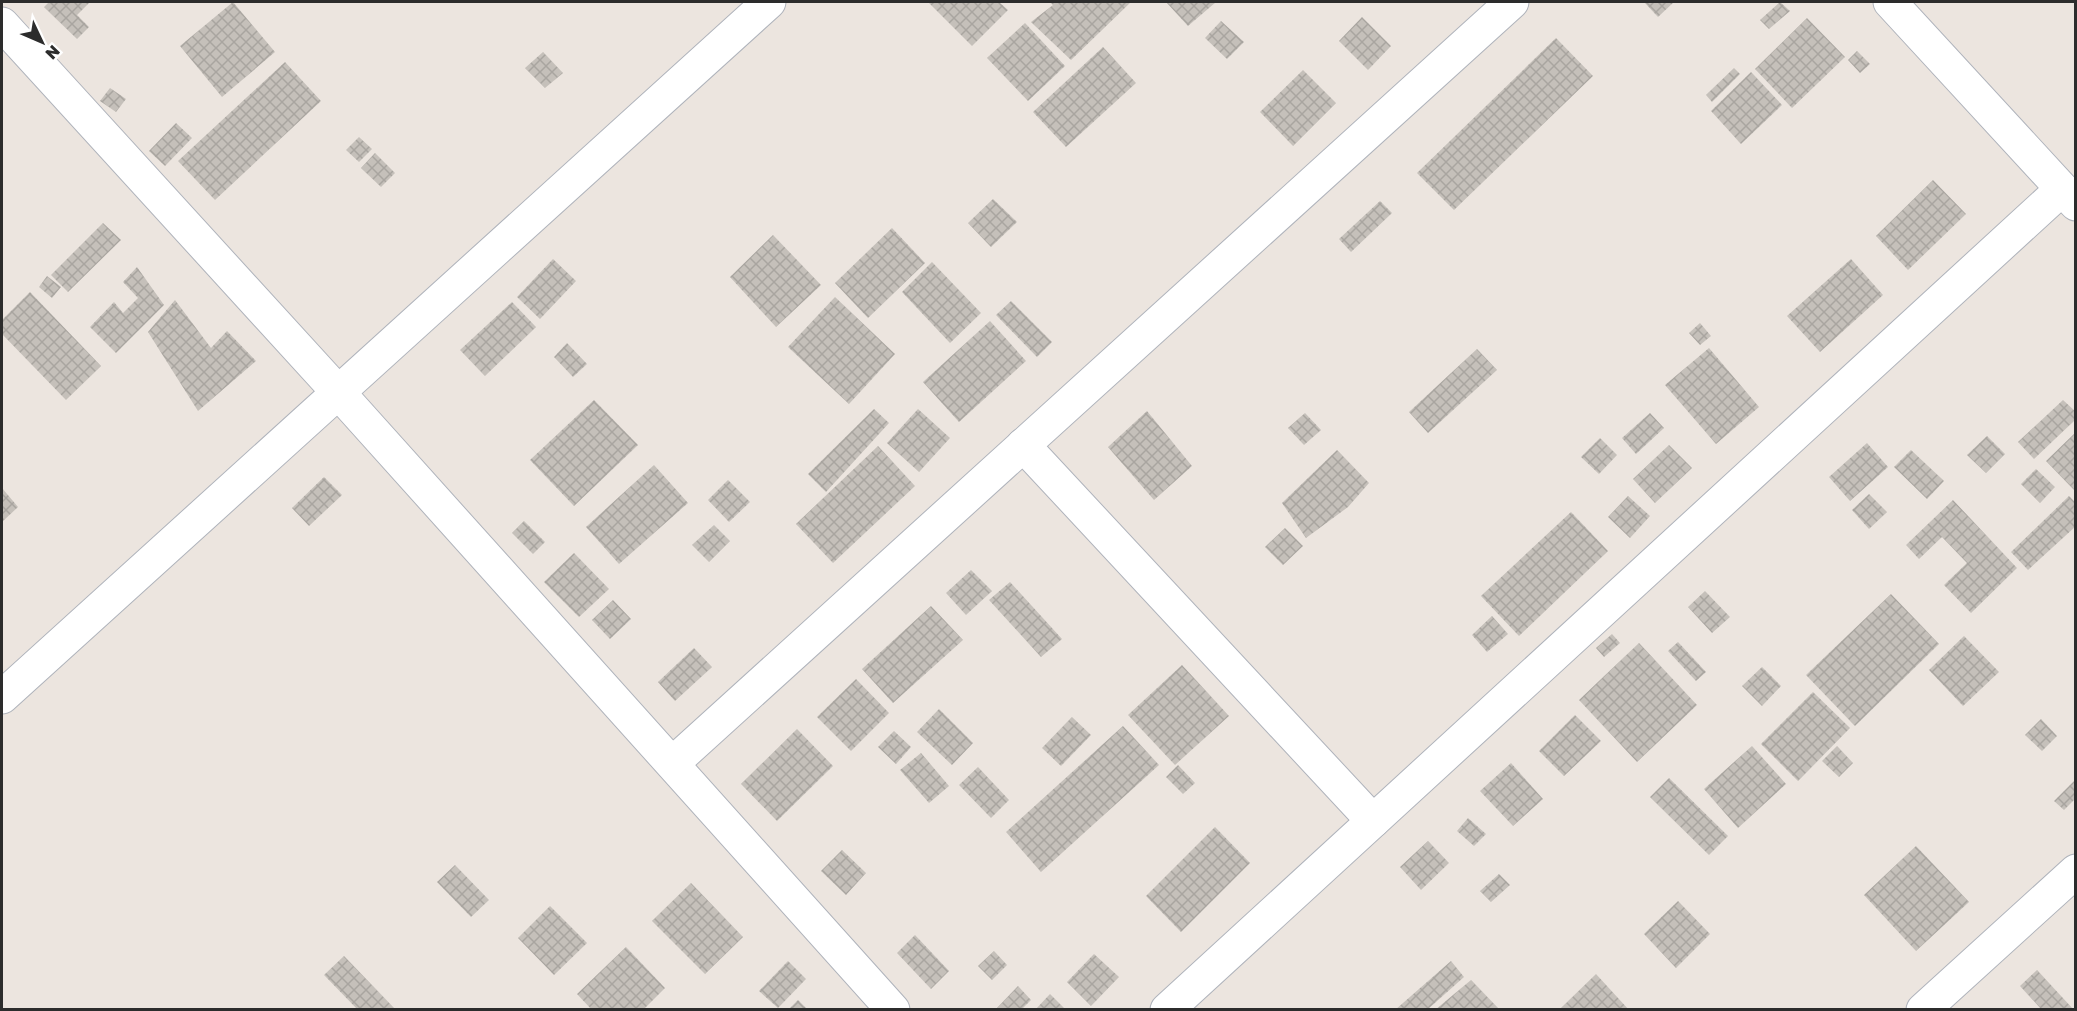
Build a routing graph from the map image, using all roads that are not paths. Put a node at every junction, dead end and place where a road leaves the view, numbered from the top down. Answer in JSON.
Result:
{"nodes":[{"id":1,"x":769,"y":2,"type":"edge"},
{"id":2,"x":1512,"y":2,"type":"edge"},
{"id":3,"x":1890,"y":2,"type":"edge"},
{"id":4,"x":2,"y":24,"type":"edge"},
{"id":5,"x":2069,"y":196,"type":"edge"},
{"id":6,"x":338,"y":392,"type":"junction"},
{"id":7,"x":1023,"y":445,"type":"junction"},
{"id":8,"x":2,"y":698,"type":"edge"},
{"id":9,"x":673,"y":763,"type":"junction"},
{"id":10,"x":1373,"y":821,"type":"junction"},
{"id":11,"x":2076,"y":871,"type":"edge"},
{"id":12,"x":893,"y":1010,"type":"edge"},
{"id":13,"x":1167,"y":1010,"type":"edge"},
{"id":14,"x":1923,"y":1010,"type":"edge"}],
"edges":[{"from":1,"to":6,"type":"street"},
{"from":2,"to":7,"type":"street"},
{"from":3,"to":5,"type":"street"},
{"from":4,"to":6,"type":"street"},
{"from":5,"to":10,"type":"street"},
{"from":6,"to":8,"type":"street"},
{"from":6,"to":9,"type":"street"},
{"from":7,"to":9,"type":"street"},
{"from":7,"to":10,"type":"street"},
{"from":9,"to":12,"type":"street"},
{"from":10,"to":13,"type":"street"},
{"from":11,"to":14,"type":"street"}]}
